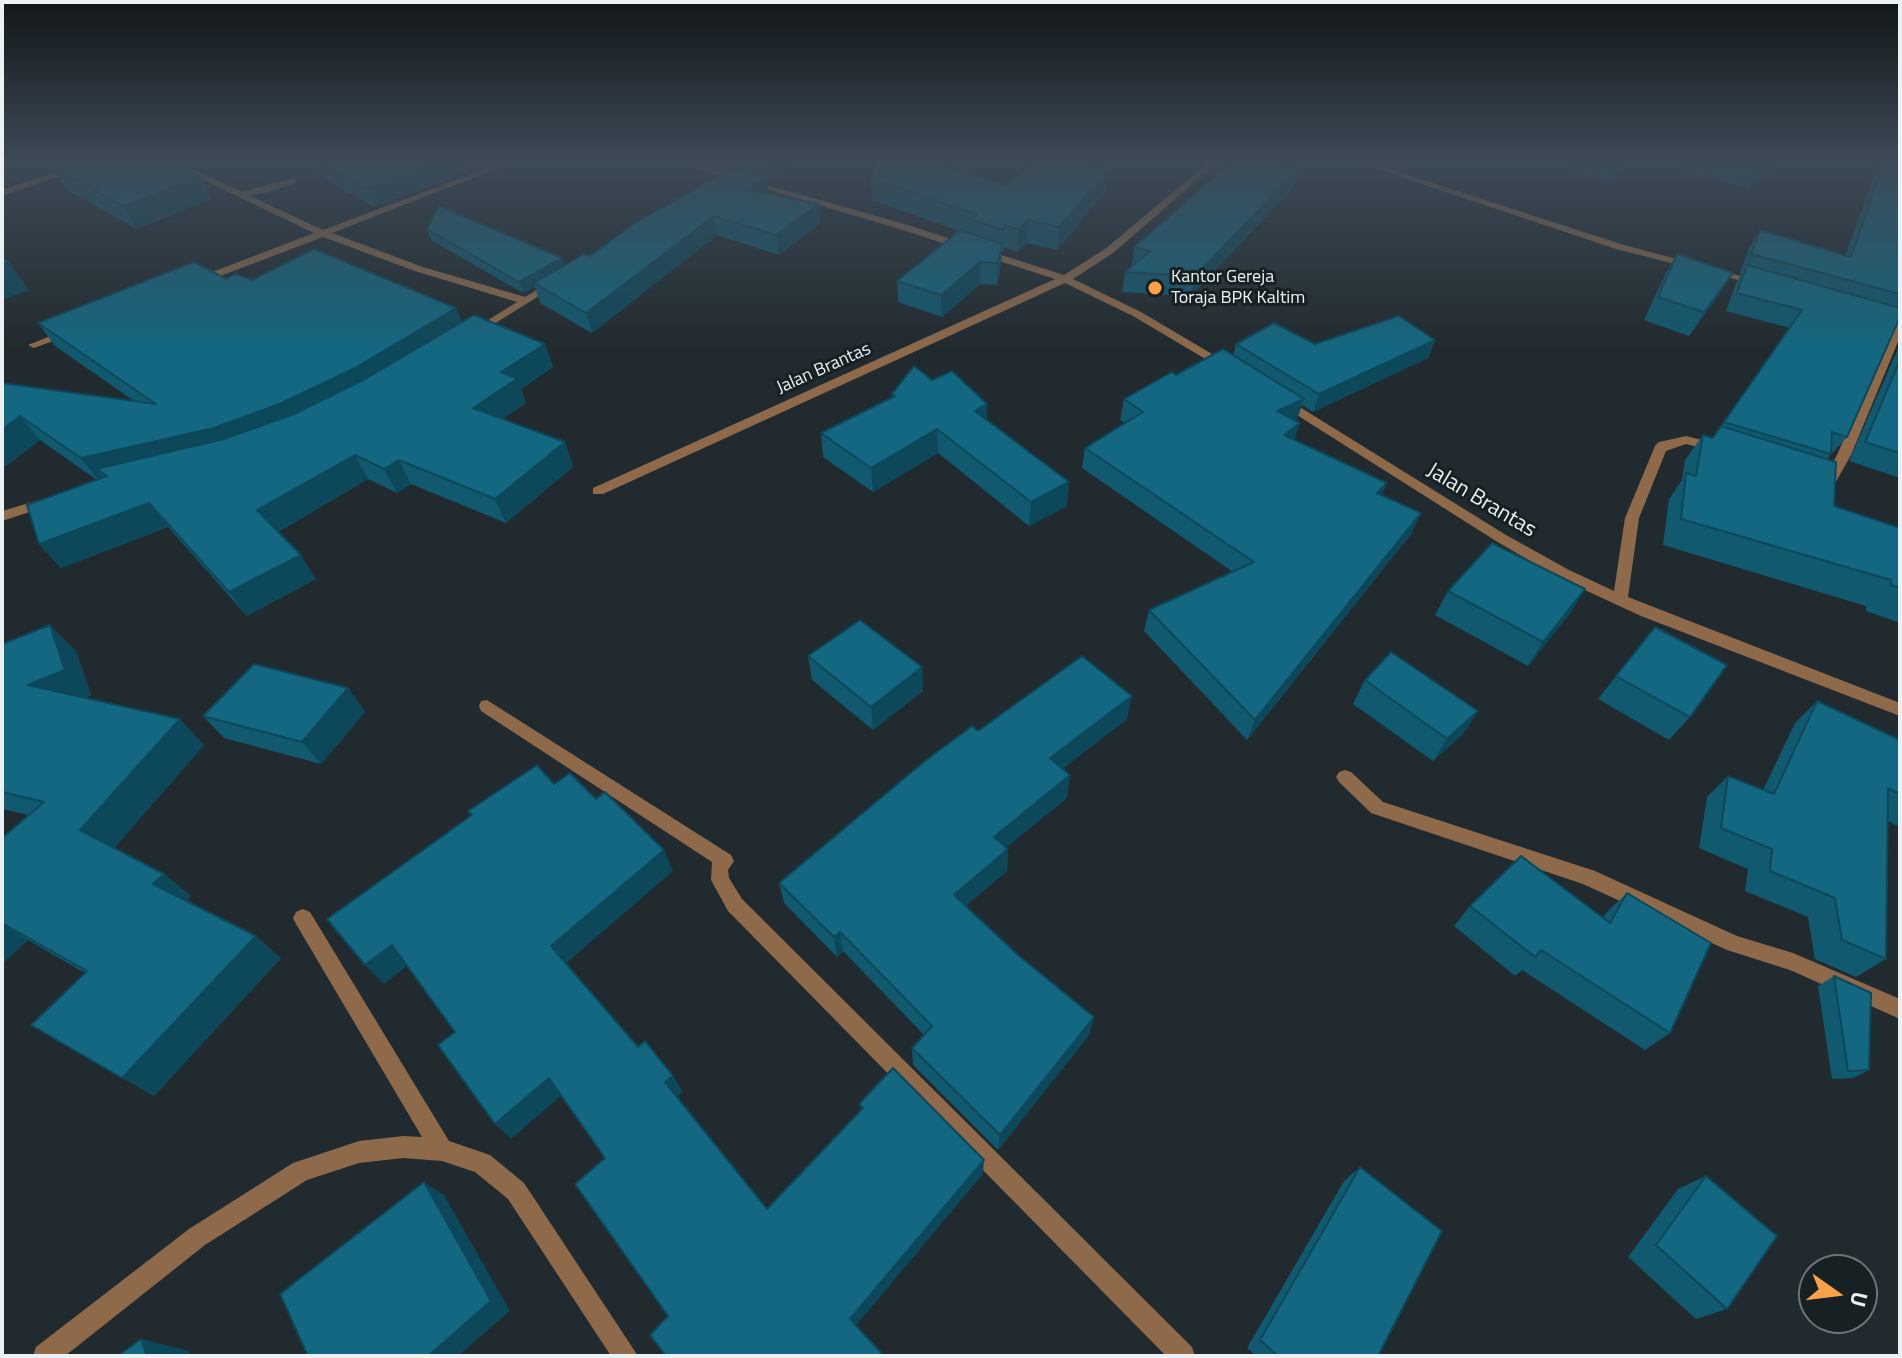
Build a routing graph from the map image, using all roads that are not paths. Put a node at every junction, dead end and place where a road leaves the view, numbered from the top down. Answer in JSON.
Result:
{"nodes":[{"id":1,"x":305,"y":225,"type":"edge"},
{"id":2,"x":341,"y":225,"type":"edge"},
{"id":3,"x":897,"y":225,"type":"edge"},
{"id":4,"x":1139,"y":225,"type":"edge"},
{"id":5,"x":1554,"y":225,"type":"edge"},
{"id":6,"x":321,"y":233,"type":"junction"},
{"id":7,"x":567,"y":276,"type":"edge"},
{"id":8,"x":1065,"y":279,"type":"junction"},
{"id":9,"x":192,"y":284,"type":"edge"},
{"id":10,"x":1768,"y":286,"type":"edge"},
{"id":11,"x":526,"y":301,"type":"junction"},
{"id":12,"x":1885,"y":319,"type":"edge"},
{"id":13,"x":1900,"y":323,"type":"edge"},
{"id":14,"x":77,"y":328,"type":"edge"},
{"id":15,"x":462,"y":340,"type":"edge"},
{"id":16,"x":34,"y":345,"type":"dead end"},
{"id":17,"x":1245,"y":377,"type":"edge"},
{"id":18,"x":1271,"y":394,"type":"edge"},
{"id":19,"x":1728,"y":453,"type":"edge"},
{"id":20,"x":1802,"y":477,"type":"edge"},
{"id":21,"x":598,"y":491,"type":"dead end"},
{"id":22,"x":55,"y":500,"type":"edge"},
{"id":23,"x":2,"y":516,"type":"edge"},
{"id":24,"x":1620,"y":600,"type":"junction"},
{"id":25,"x":487,"y":706,"type":"dead end"},
{"id":26,"x":1900,"y":710,"type":"edge"},
{"id":27,"x":1345,"y":777,"type":"dead end"},
{"id":28,"x":303,"y":918,"type":"dead end"},
{"id":29,"x":1900,"y":1009,"type":"edge"},
{"id":30,"x":442,"y":1150,"type":"junction"},
{"id":31,"x":45,"y":1356,"type":"edge"},
{"id":32,"x":626,"y":1356,"type":"edge"},
{"id":33,"x":1183,"y":1356,"type":"edge"}],
"edges":[{"from":1,"to":6,"type":"street"},
{"from":2,"to":6,"type":"street"},
{"from":3,"to":8,"type":"street"},
{"from":4,"to":8,"type":"street","name":"Jalan Brantas"},
{"from":5,"to":10,"type":"street"},
{"from":6,"to":9,"type":"street"},
{"from":6,"to":11,"type":"street"},
{"from":7,"to":11,"type":"street"},
{"from":8,"to":17,"type":"street"},
{"from":8,"to":21,"type":"street","name":"Jalan Brantas"},
{"from":11,"to":15,"type":"street"},
{"from":12,"to":13,"type":"street"},
{"from":13,"to":20,"type":"street"},
{"from":14,"to":16,"type":"street"},
{"from":18,"to":24,"type":"street","name":"Jalan Brantas"},
{"from":19,"to":24,"type":"street"},
{"from":22,"to":23,"type":"street"},
{"from":24,"to":26,"type":"street","name":"Jalan Brantas"},
{"from":25,"to":33,"type":"street"},
{"from":27,"to":29,"type":"street"},
{"from":28,"to":30,"type":"street"},
{"from":30,"to":31,"type":"street"},
{"from":30,"to":32,"type":"street"}]}
